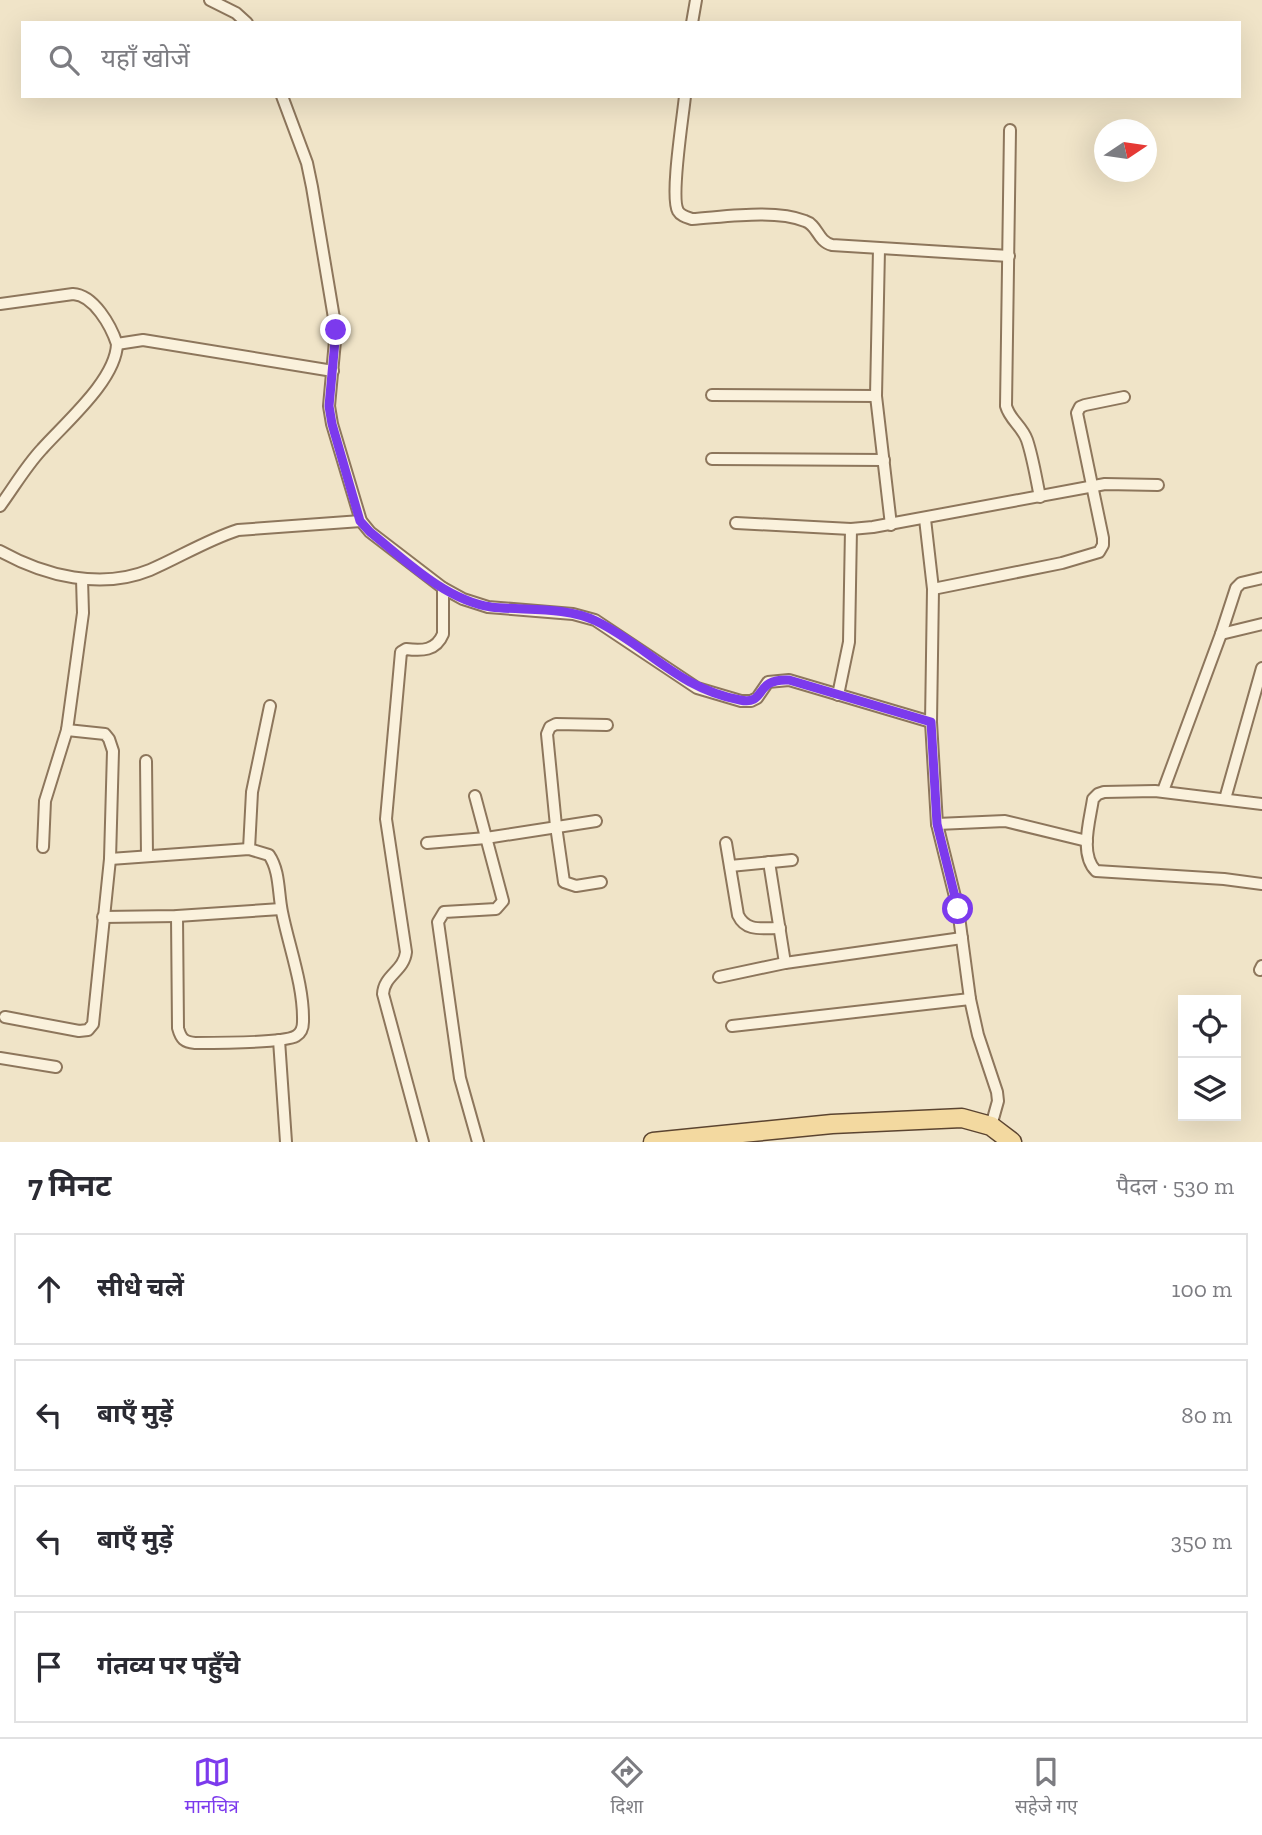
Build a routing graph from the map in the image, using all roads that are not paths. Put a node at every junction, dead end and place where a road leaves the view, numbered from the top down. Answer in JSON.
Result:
{"nodes":[{"id":1,"x":210,"y":0,"type":"edge"},
{"id":2,"x":696,"y":0,"type":"edge"},
{"id":3,"x":245,"y":21,"type":"edge"},
{"id":4,"x":692,"y":21,"type":"edge"},
{"id":5,"x":283,"y":98,"type":"edge"},
{"id":6,"x":685,"y":98,"type":"edge"},
{"id":7,"x":1010,"y":130,"type":"dead end"},
{"id":8,"x":879,"y":249,"type":"junction"},
{"id":9,"x":1009,"y":256,"type":"junction"},
{"id":10,"x":0,"y":304,"type":"edge"},
{"id":11,"x":117,"y":344,"type":"junction"},
{"id":12,"x":333,"y":371,"type":"junction"},
{"id":13,"x":712,"y":396,"type":"dead end"},
{"id":14,"x":876,"y":396,"type":"junction"},
{"id":15,"x":1124,"y":397,"type":"dead end"},
{"id":16,"x":712,"y":459,"type":"dead end"},
{"id":17,"x":884,"y":460,"type":"junction"},
{"id":18,"x":1158,"y":485,"type":"dead end"},
{"id":19,"x":1091,"y":486,"type":"junction"},
{"id":20,"x":1040,"y":497,"type":"junction"},
{"id":21,"x":0,"y":506,"type":"edge"},
{"id":22,"x":925,"y":519,"type":"junction"},
{"id":23,"x":360,"y":521,"type":"junction"},
{"id":24,"x":736,"y":523,"type":"dead end"},
{"id":25,"x":891,"y":525,"type":"junction"},
{"id":26,"x":851,"y":529,"type":"junction"},
{"id":27,"x":0,"y":551,"type":"edge"},
{"id":28,"x":1262,"y":578,"type":"edge"},
{"id":29,"x":82,"y":579,"type":"junction"},
{"id":30,"x":443,"y":588,"type":"junction"},
{"id":31,"x":933,"y":589,"type":"junction"},
{"id":32,"x":1262,"y":624,"type":"edge"},
{"id":33,"x":1221,"y":634,"type":"junction"},
{"id":34,"x":1262,"y":668,"type":"edge"},
{"id":35,"x":838,"y":695,"type":"junction"},
{"id":36,"x":270,"y":706,"type":"dead end"},
{"id":37,"x":931,"y":722,"type":"junction"},
{"id":38,"x":607,"y":725,"type":"dead end"},
{"id":39,"x":67,"y":730,"type":"junction"},
{"id":40,"x":146,"y":761,"type":"dead end"},
{"id":41,"x":1163,"y":792,"type":"junction"},
{"id":42,"x":475,"y":796,"type":"dead end"},
{"id":43,"x":1225,"y":799,"type":"junction"},
{"id":44,"x":1262,"y":804,"type":"edge"},
{"id":45,"x":596,"y":821,"type":"dead end"},
{"id":46,"x":937,"y":824,"type":"junction"},
{"id":47,"x":556,"y":826,"type":"junction"},
{"id":48,"x":486,"y":838,"type":"junction"},
{"id":49,"x":1087,"y":841,"type":"junction"},
{"id":50,"x":427,"y":843,"type":"dead end"},
{"id":51,"x":726,"y":843,"type":"dead end"},
{"id":52,"x":43,"y":847,"type":"dead end"},
{"id":53,"x":249,"y":849,"type":"junction"},
{"id":54,"x":146,"y":856,"type":"junction"},
{"id":55,"x":110,"y":859,"type":"junction"},
{"id":56,"x":792,"y":860,"type":"dead end"},
{"id":57,"x":769,"y":862,"type":"junction"},
{"id":58,"x":730,"y":866,"type":"junction"},
{"id":59,"x":601,"y":882,"type":"dead end"},
{"id":60,"x":1262,"y":884,"type":"edge"},
{"id":61,"x":281,"y":909,"type":"junction"},
{"id":62,"x":177,"y":916,"type":"junction"},
{"id":63,"x":103,"y":917,"type":"junction"},
{"id":64,"x":780,"y":928,"type":"junction"},
{"id":65,"x":962,"y":938,"type":"junction"},
{"id":66,"x":785,"y":963,"type":"junction"},
{"id":67,"x":719,"y":977,"type":"dead end"},
{"id":68,"x":970,"y":999,"type":"junction"},
{"id":69,"x":5,"y":1017,"type":"dead end"},
{"id":70,"x":732,"y":1026,"type":"dead end"},
{"id":71,"x":279,"y":1040,"type":"junction"},
{"id":72,"x":0,"y":1058,"type":"edge"},
{"id":73,"x":56,"y":1068,"type":"dead end"},
{"id":74,"x":991,"y":1126,"type":"junction"},
{"id":75,"x":707,"y":1139,"type":"edge"},
{"id":76,"x":286,"y":1142,"type":"edge"},
{"id":77,"x":423,"y":1142,"type":"edge"},
{"id":78,"x":478,"y":1142,"type":"edge"},
{"id":79,"x":653,"y":1142,"type":"edge"},
{"id":80,"x":1012,"y":1142,"type":"edge"}],
"edges":[{"from":1,"to":3,"type":"street"},
{"from":2,"to":4,"type":"street"},
{"from":5,"to":12,"type":"street"},
{"from":6,"to":8,"type":"street"},
{"from":7,"to":9,"type":"street"},
{"from":8,"to":9,"type":"street"},
{"from":8,"to":14,"type":"street"},
{"from":9,"to":20,"type":"street"},
{"from":10,"to":11,"type":"street"},
{"from":11,"to":12,"type":"street"},
{"from":11,"to":21,"type":"street"},
{"from":12,"to":23,"type":"street"},
{"from":13,"to":14,"type":"street"},
{"from":14,"to":17,"type":"street"},
{"from":15,"to":19,"type":"street"},
{"from":16,"to":17,"type":"street"},
{"from":17,"to":25,"type":"street"},
{"from":18,"to":19,"type":"street"},
{"from":19,"to":20,"type":"street"},
{"from":19,"to":31,"type":"street"},
{"from":20,"to":22,"type":"street"},
{"from":22,"to":25,"type":"street"},
{"from":22,"to":31,"type":"street"},
{"from":23,"to":29,"type":"street"},
{"from":23,"to":30,"type":"street"},
{"from":24,"to":26,"type":"street"},
{"from":25,"to":26,"type":"street"},
{"from":26,"to":35,"type":"street"},
{"from":27,"to":29,"type":"street"},
{"from":28,"to":33,"type":"street"},
{"from":29,"to":39,"type":"street"},
{"from":30,"to":35,"type":"street"},
{"from":30,"to":77,"type":"street"},
{"from":31,"to":37,"type":"street"},
{"from":32,"to":33,"type":"street"},
{"from":33,"to":41,"type":"street"},
{"from":34,"to":43,"type":"street"},
{"from":35,"to":37,"type":"street"},
{"from":36,"to":53,"type":"street"},
{"from":37,"to":46,"type":"street"},
{"from":38,"to":47,"type":"street"},
{"from":39,"to":52,"type":"street"},
{"from":39,"to":55,"type":"street"},
{"from":40,"to":54,"type":"street"},
{"from":41,"to":43,"type":"street"},
{"from":41,"to":49,"type":"street"},
{"from":42,"to":48,"type":"street"},
{"from":43,"to":44,"type":"street"},
{"from":45,"to":47,"type":"street"},
{"from":46,"to":49,"type":"street"},
{"from":46,"to":65,"type":"street"},
{"from":47,"to":48,"type":"street"},
{"from":47,"to":59,"type":"street"},
{"from":48,"to":50,"type":"street"},
{"from":48,"to":78,"type":"street"},
{"from":49,"to":60,"type":"street"},
{"from":51,"to":58,"type":"street"},
{"from":53,"to":54,"type":"street"},
{"from":53,"to":61,"type":"street"},
{"from":54,"to":55,"type":"street"},
{"from":55,"to":63,"type":"street"},
{"from":56,"to":57,"type":"street"},
{"from":57,"to":58,"type":"street"},
{"from":57,"to":64,"type":"street"},
{"from":58,"to":64,"type":"street"},
{"from":61,"to":62,"type":"street"},
{"from":61,"to":71,"type":"street"},
{"from":62,"to":63,"type":"street"},
{"from":62,"to":71,"type":"street"},
{"from":63,"to":69,"type":"street"},
{"from":64,"to":66,"type":"street"},
{"from":65,"to":66,"type":"street"},
{"from":65,"to":68,"type":"street"},
{"from":66,"to":67,"type":"street"},
{"from":68,"to":70,"type":"street"},
{"from":68,"to":74,"type":"street"},
{"from":71,"to":76,"type":"street"},
{"from":72,"to":73,"type":"street"},
{"from":74,"to":75,"type":"main road"},
{"from":74,"to":80,"type":"main road"},
{"from":75,"to":79,"type":"main road"}]}
